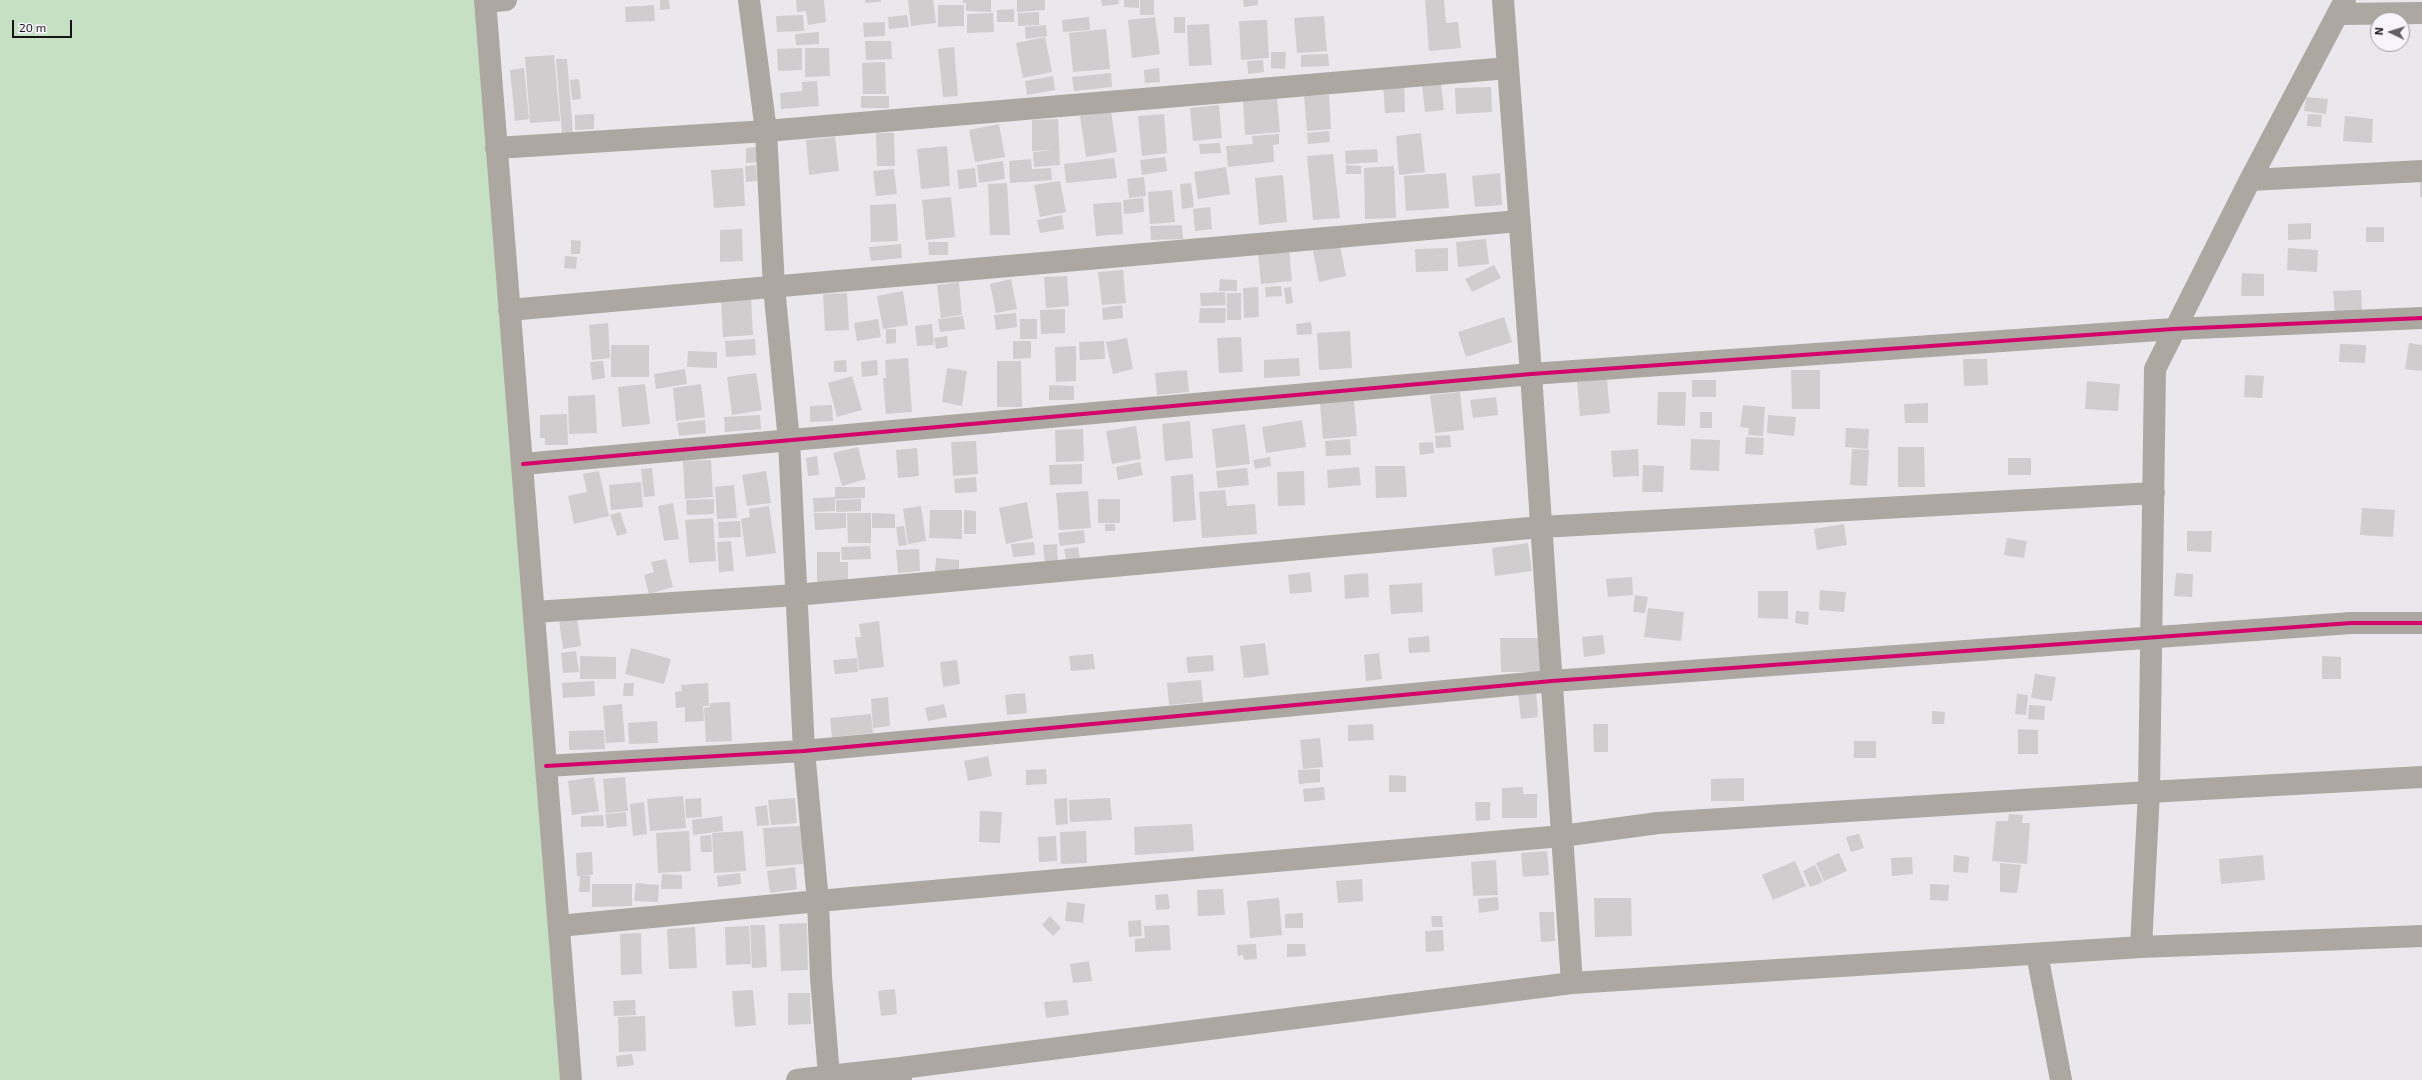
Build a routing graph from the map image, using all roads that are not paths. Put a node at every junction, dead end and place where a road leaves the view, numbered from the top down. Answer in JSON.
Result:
{"nodes":[{"id":1,"x":749,"y":0,"type":"edge"},
{"id":2,"x":1502,"y":0,"type":"edge"},
{"id":3,"x":492,"y":1,"type":"edge"},
{"id":4,"x":2342,"y":7,"type":"edge"},
{"id":5,"x":2422,"y":14,"type":"edge"},
{"id":6,"x":1508,"y":68,"type":"junction"},
{"id":7,"x":766,"y":131,"type":"junction"},
{"id":8,"x":496,"y":148,"type":"junction"},
{"id":9,"x":2422,"y":171,"type":"edge"},
{"id":10,"x":2250,"y":180,"type":"junction"},
{"id":11,"x":1519,"y":221,"type":"junction"},
{"id":12,"x":774,"y":287,"type":"junction"},
{"id":13,"x":509,"y":310,"type":"junction"},
{"id":14,"x":2422,"y":318,"type":"edge"},
{"id":15,"x":2174,"y":329,"type":"junction"},
{"id":16,"x":1531,"y":374,"type":"junction"},
{"id":17,"x":789,"y":440,"type":"junction"},
{"id":18,"x":523,"y":464,"type":"junction"},
{"id":19,"x":2154,"y":493,"type":"junction"},
{"id":20,"x":1541,"y":527,"type":"junction"},
{"id":21,"x":796,"y":595,"type":"junction"},
{"id":22,"x":534,"y":612,"type":"junction"},
{"id":23,"x":2422,"y":623,"type":"edge"},
{"id":24,"x":2152,"y":636,"type":"junction"},
{"id":25,"x":1552,"y":681,"type":"junction"},
{"id":26,"x":804,"y":751,"type":"junction"},
{"id":27,"x":546,"y":766,"type":"junction"},
{"id":28,"x":2422,"y":777,"type":"edge"},
{"id":29,"x":2150,"y":792,"type":"junction"},
{"id":30,"x":1562,"y":836,"type":"junction"},
{"id":31,"x":818,"y":901,"type":"junction"},
{"id":32,"x":559,"y":926,"type":"junction"},
{"id":33,"x":2422,"y":936,"type":"edge"},
{"id":34,"x":2141,"y":947,"type":"junction"},
{"id":35,"x":2037,"y":954,"type":"junction"},
{"id":36,"x":1572,"y":983,"type":"junction"},
{"id":37,"x":901,"y":1074,"type":"edge"},
{"id":38,"x":829,"y":1076,"type":"junction"},
{"id":39,"x":571,"y":1080,"type":"edge"},
{"id":40,"x":797,"y":1080,"type":"edge"},
{"id":41,"x":2061,"y":1080,"type":"edge"}],
"edges":[{"from":1,"to":7,"type":"street"},
{"from":2,"to":6,"type":"street"},
{"from":3,"to":8,"type":"street"},
{"from":4,"to":5,"type":"street"},
{"from":4,"to":10,"type":"street"},
{"from":6,"to":7,"type":"street"},
{"from":6,"to":11,"type":"street"},
{"from":7,"to":8,"type":"street"},
{"from":7,"to":12,"type":"street"},
{"from":8,"to":13,"type":"street"},
{"from":9,"to":10,"type":"street"},
{"from":10,"to":15,"type":"street"},
{"from":11,"to":12,"type":"street"},
{"from":11,"to":16,"type":"street"},
{"from":12,"to":13,"type":"street"},
{"from":12,"to":17,"type":"street"},
{"from":13,"to":18,"type":"street"},
{"from":14,"to":15,"type":"street"},
{"from":15,"to":16,"type":"street"},
{"from":15,"to":19,"type":"street"},
{"from":16,"to":17,"type":"street"},
{"from":16,"to":20,"type":"street"},
{"from":17,"to":18,"type":"street"},
{"from":17,"to":21,"type":"street"},
{"from":18,"to":22,"type":"street"},
{"from":19,"to":20,"type":"street"},
{"from":19,"to":24,"type":"street"},
{"from":20,"to":21,"type":"street"},
{"from":20,"to":25,"type":"street"},
{"from":21,"to":22,"type":"street"},
{"from":21,"to":26,"type":"street"},
{"from":22,"to":27,"type":"street"},
{"from":23,"to":24,"type":"street"},
{"from":24,"to":25,"type":"street"},
{"from":24,"to":29,"type":"street"},
{"from":25,"to":26,"type":"street"},
{"from":25,"to":30,"type":"street"},
{"from":26,"to":27,"type":"street"},
{"from":26,"to":31,"type":"street"},
{"from":27,"to":32,"type":"street"},
{"from":28,"to":29,"type":"street"},
{"from":29,"to":30,"type":"street"},
{"from":29,"to":34,"type":"street"},
{"from":30,"to":31,"type":"street"},
{"from":30,"to":36,"type":"street"},
{"from":31,"to":32,"type":"street"},
{"from":31,"to":38,"type":"street"},
{"from":32,"to":39,"type":"street"},
{"from":33,"to":34,"type":"street"},
{"from":34,"to":35,"type":"street"},
{"from":35,"to":36,"type":"street"},
{"from":35,"to":41,"type":"street"},
{"from":36,"to":37,"type":"street"},
{"from":37,"to":38,"type":"street"},
{"from":38,"to":40,"type":"street"}]}
